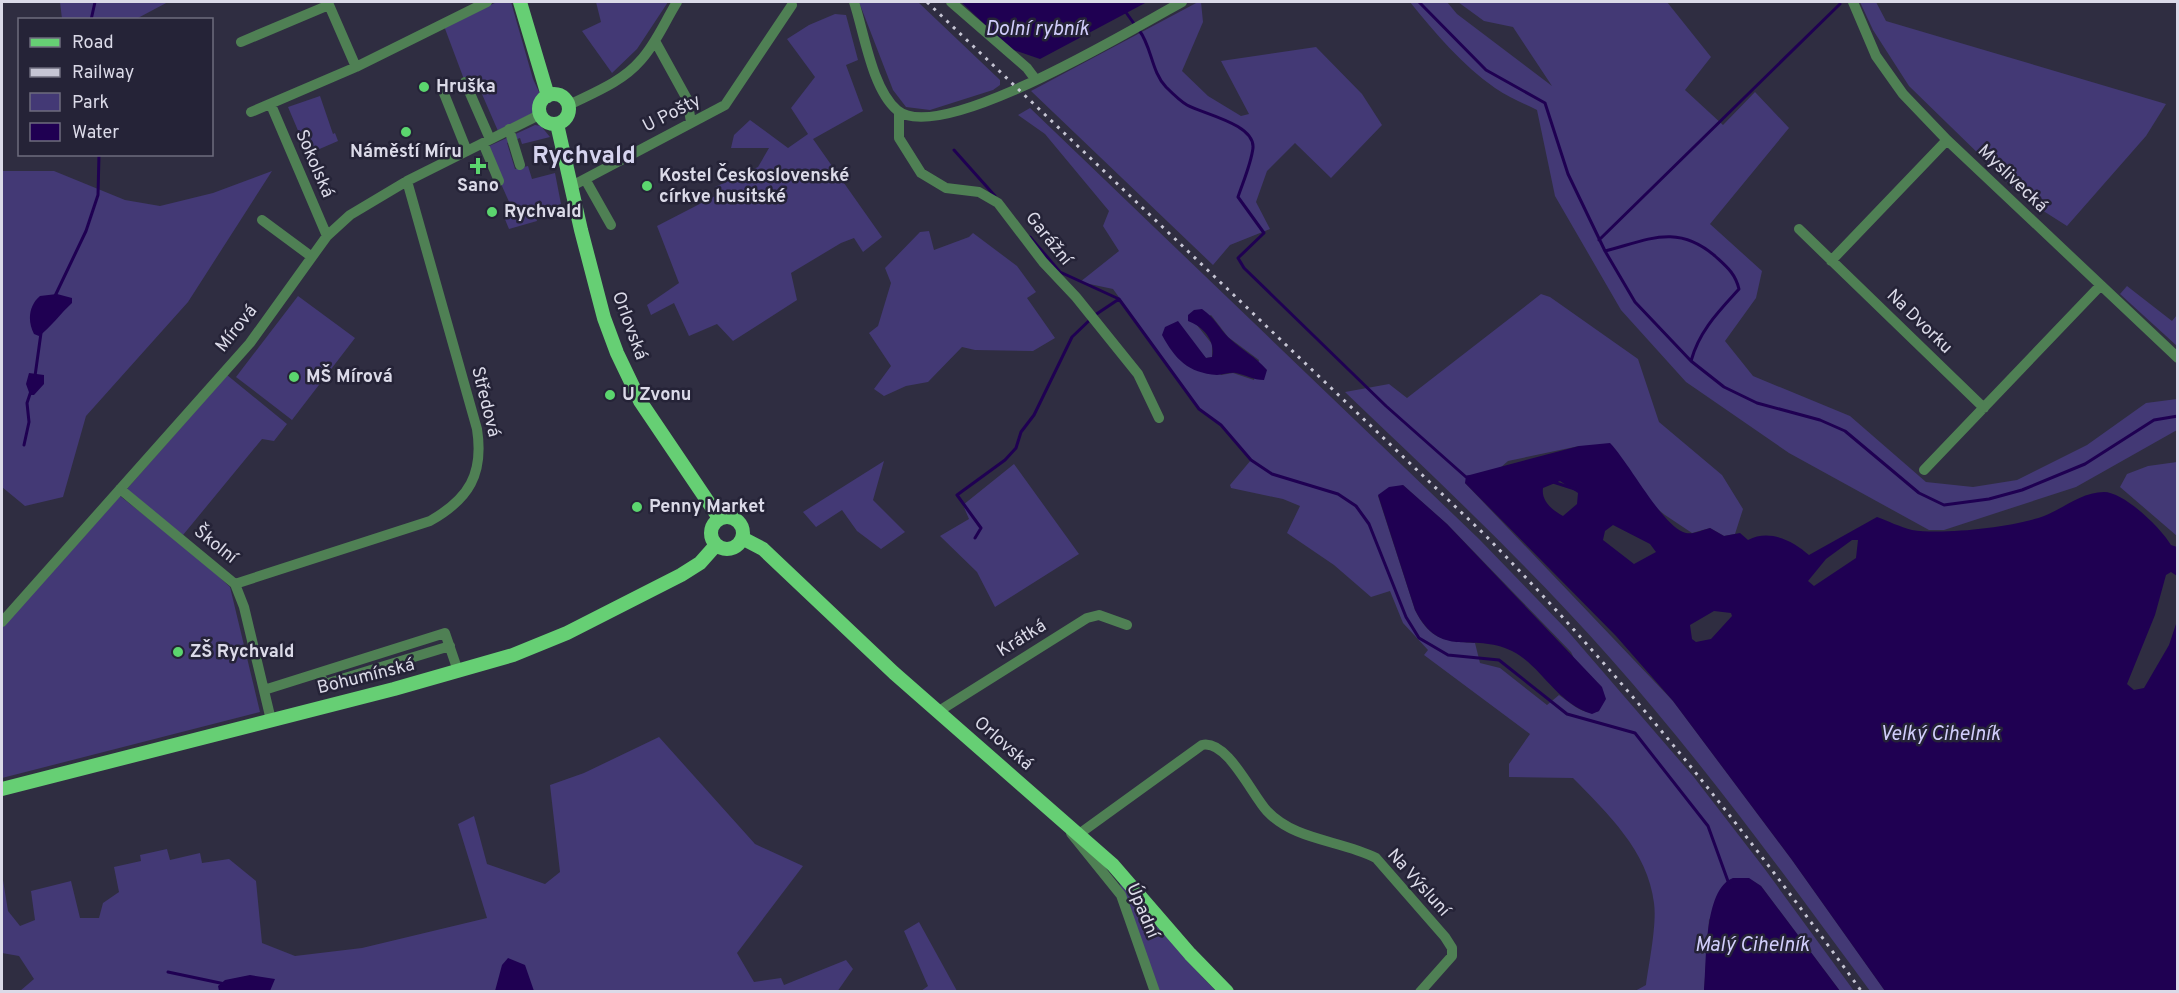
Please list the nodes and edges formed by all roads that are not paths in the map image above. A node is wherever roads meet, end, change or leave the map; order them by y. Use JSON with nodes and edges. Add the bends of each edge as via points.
{"nodes":[{"id":1,"x":488,"y":2,"type":"edge"},
{"id":2,"x":520,"y":2,"type":"edge"},
{"id":3,"x":677,"y":2,"type":"edge"},
{"id":4,"x":854,"y":2,"type":"edge"},
{"id":5,"x":951,"y":2,"type":"edge"},
{"id":6,"x":1182,"y":2,"type":"edge"},
{"id":7,"x":1853,"y":2,"type":"edge"},
{"id":8,"x":328,"y":3,"type":"edge"},
{"id":9,"x":792,"y":5,"type":"dead end"},
{"id":10,"x":655,"y":41,"type":"junction"},
{"id":11,"x":241,"y":42,"type":"dead end"},
{"id":12,"x":356,"y":67,"type":"junction"},
{"id":13,"x":1036,"y":80,"type":"junction"},
{"id":14,"x":465,"y":82,"type":"dead end"},
{"id":15,"x":442,"y":92,"type":"dead end"},
{"id":16,"x":548,"y":96,"type":"junction"},
{"id":17,"x":271,"y":105,"type":"junction"},
{"id":18,"x":569,"y":105,"type":"junction"},
{"id":19,"x":251,"y":112,"type":"dead end"},
{"id":20,"x":899,"y":113,"type":"junction"},
{"id":21,"x":541,"y":114,"type":"junction"},
{"id":22,"x":691,"y":122,"type":"junction"},
{"id":23,"x":557,"y":124,"type":"junction"},
{"id":24,"x":509,"y":129,"type":"junction"},
{"id":25,"x":1947,"y":140,"type":"junction"},
{"id":26,"x":487,"y":141,"type":"junction"},
{"id":27,"x":467,"y":151,"type":"junction"},
{"id":28,"x":520,"y":165,"type":"dead end"},
{"id":29,"x":585,"y":179,"type":"junction"},
{"id":30,"x":407,"y":181,"type":"junction"},
{"id":31,"x":499,"y":182,"type":"dead end"},
{"id":32,"x":570,"y":187,"type":"junction"},
{"id":33,"x":262,"y":220,"type":"dead end"},
{"id":34,"x":610,"y":225,"type":"dead end"},
{"id":35,"x":1799,"y":230,"type":"dead end"},
{"id":36,"x":327,"y":236,"type":"junction"},
{"id":37,"x":312,"y":257,"type":"junction"},
{"id":38,"x":1831,"y":261,"type":"junction"},
{"id":39,"x":2100,"y":286,"type":"junction"},
{"id":40,"x":2178,"y":358,"type":"edge"},
{"id":41,"x":1984,"y":408,"type":"junction"},
{"id":42,"x":1159,"y":418,"type":"dead end"},
{"id":43,"x":1924,"y":470,"type":"dead end"},
{"id":44,"x":120,"y":489,"type":"junction"},
{"id":45,"x":719,"y":518,"type":"junction"},
{"id":46,"x":742,"y":538,"type":"junction"},
{"id":47,"x":716,"y":545,"type":"junction"},
{"id":48,"x":235,"y":584,"type":"junction"},
{"id":49,"x":2,"y":622,"type":"edge"},
{"id":50,"x":1127,"y":625,"type":"dead end"},
{"id":51,"x":458,"y":671,"type":"junction"},
{"id":52,"x":264,"y":690,"type":"junction"},
{"id":53,"x":939,"y":711,"type":"junction"},
{"id":54,"x":271,"y":720,"type":"junction"},
{"id":55,"x":2,"y":789,"type":"edge"},
{"id":56,"x":1065,"y":822,"type":"junction"},
{"id":57,"x":1080,"y":834,"type":"junction"},
{"id":58,"x":1155,"y":992,"type":"edge"},
{"id":59,"x":1227,"y":992,"type":"edge"},
{"id":60,"x":1419,"y":992,"type":"edge"}],
"edges":[{"from":1,"to":12,"type":"street"},
{"from":2,"to":16,"type":"main road"},
{"from":3,"to":10,"type":"street"},
{"from":4,"to":20,"type":"street","via":[[879,82]]},
{"from":5,"to":13,"type":"street"},
{"from":6,"to":13,"type":"street"},
{"from":7,"to":25,"type":"street","name":"Myslivecká","via":[[1876,56],[1903,94]]},
{"from":8,"to":11,"type":"street"},
{"from":8,"to":12,"type":"street"},
{"from":9,"to":22,"type":"street","name":"U Pošty","via":[[725,105]]},
{"from":10,"to":18,"type":"street","via":[[641,61],[622,76]]},
{"from":10,"to":22,"type":"street","via":[[687,99]]},
{"from":12,"to":17,"type":"street"},
{"from":13,"to":20,"type":"street","via":[[943,116],[920,119]]},
{"from":14,"to":26,"type":"street"},
{"from":15,"to":27,"type":"street"},
{"from":16,"to":18,"type":"main road","via":[[561,95]]},
{"from":16,"to":21,"type":"main road","via":[[540,105]]},
{"from":17,"to":19,"type":"street"},
{"from":17,"to":36,"type":"street","name":"Sokolská"},
{"from":18,"to":23,"type":"main road","via":[[568,115]]},
{"from":20,"to":42,"type":"street","name":"Garážní","via":[[898,138],[921,173],[946,188],[979,192],[998,203],[1138,374]]},
{"from":21,"to":23,"type":"main road","via":[[547,122]]},
{"from":21,"to":24,"type":"street","name":"Mírová"},
{"from":22,"to":29,"type":"street","name":"U Pošty"},
{"from":23,"to":32,"type":"main road","name":"Orlovská"},
{"from":24,"to":26,"type":"street","name":"Mírová"},
{"from":24,"to":28,"type":"street"},
{"from":25,"to":38,"type":"street"},
{"from":25,"to":39,"type":"street","name":"Myslivecká"},
{"from":26,"to":27,"type":"street","name":"Mírová"},
{"from":26,"to":31,"type":"street"},
{"from":27,"to":30,"type":"street","name":"Mírová"},
{"from":29,"to":32,"type":"street","name":"U Pošty"},
{"from":29,"to":34,"type":"street"},
{"from":30,"to":36,"type":"street","name":"Mírová","via":[[350,215]]},
{"from":30,"to":48,"type":"street","name":"Středová","via":[[477,429],[480,448],[474,478],[451,509],[430,521]]},
{"from":32,"to":45,"type":"main road","name":"Orlovská","via":[[617,353],[640,401]]},
{"from":33,"to":37,"type":"street"},
{"from":35,"to":38,"type":"street","name":"Na Dvorku"},
{"from":36,"to":37,"type":"street","name":"Mírová"},
{"from":37,"to":44,"type":"street","name":"Mírová","via":[[249,343]]},
{"from":38,"to":41,"type":"street","name":"Na Dvorku"},
{"from":39,"to":40,"type":"street","name":"Myslivecká"},
{"from":39,"to":41,"type":"street"},
{"from":41,"to":43,"type":"street"},
{"from":44,"to":48,"type":"street","name":"Školní"},
{"from":44,"to":49,"type":"street","name":"Mírová"},
{"from":45,"to":46,"type":"main road","via":[[735,519],[742,527]]},
{"from":45,"to":47,"type":"main road","via":[[711,531]]},
{"from":46,"to":47,"type":"main road","via":[[731,549]]},
{"from":46,"to":53,"type":"main road","name":"Orlovská","via":[[763,549]]},
{"from":47,"to":51,"type":"main road","name":"Bohumínská","via":[[700,563],[681,575],[609,612],[513,655]]},
{"from":48,"to":52,"type":"street","name":"Školní"},
{"from":50,"to":53,"type":"street","name":"Krátká","via":[[1099,615],[1087,618]]},
{"from":51,"to":52,"type":"street","via":[[445,633]]},
{"from":51,"to":54,"type":"main road","name":"Bohumínská"},
{"from":52,"to":54,"type":"street","name":"Školní"},
{"from":53,"to":56,"type":"main road","name":"Orlovská"},
{"from":54,"to":55,"type":"main road","name":"Bohumínská"},
{"from":56,"to":57,"type":"main road","name":"Orlovská"},
{"from":56,"to":58,"type":"street","name":"Úpadní","via":[[1121,895]]},
{"from":57,"to":59,"type":"main road","name":"Orlovská"},
{"from":57,"to":60,"type":"street","name":"Na Výsluní","via":[[1202,745],[1214,746],[1227,756],[1268,812],[1313,838],[1361,850],[1376,858],[1444,937],[1452,948],[1452,956]]}]}
